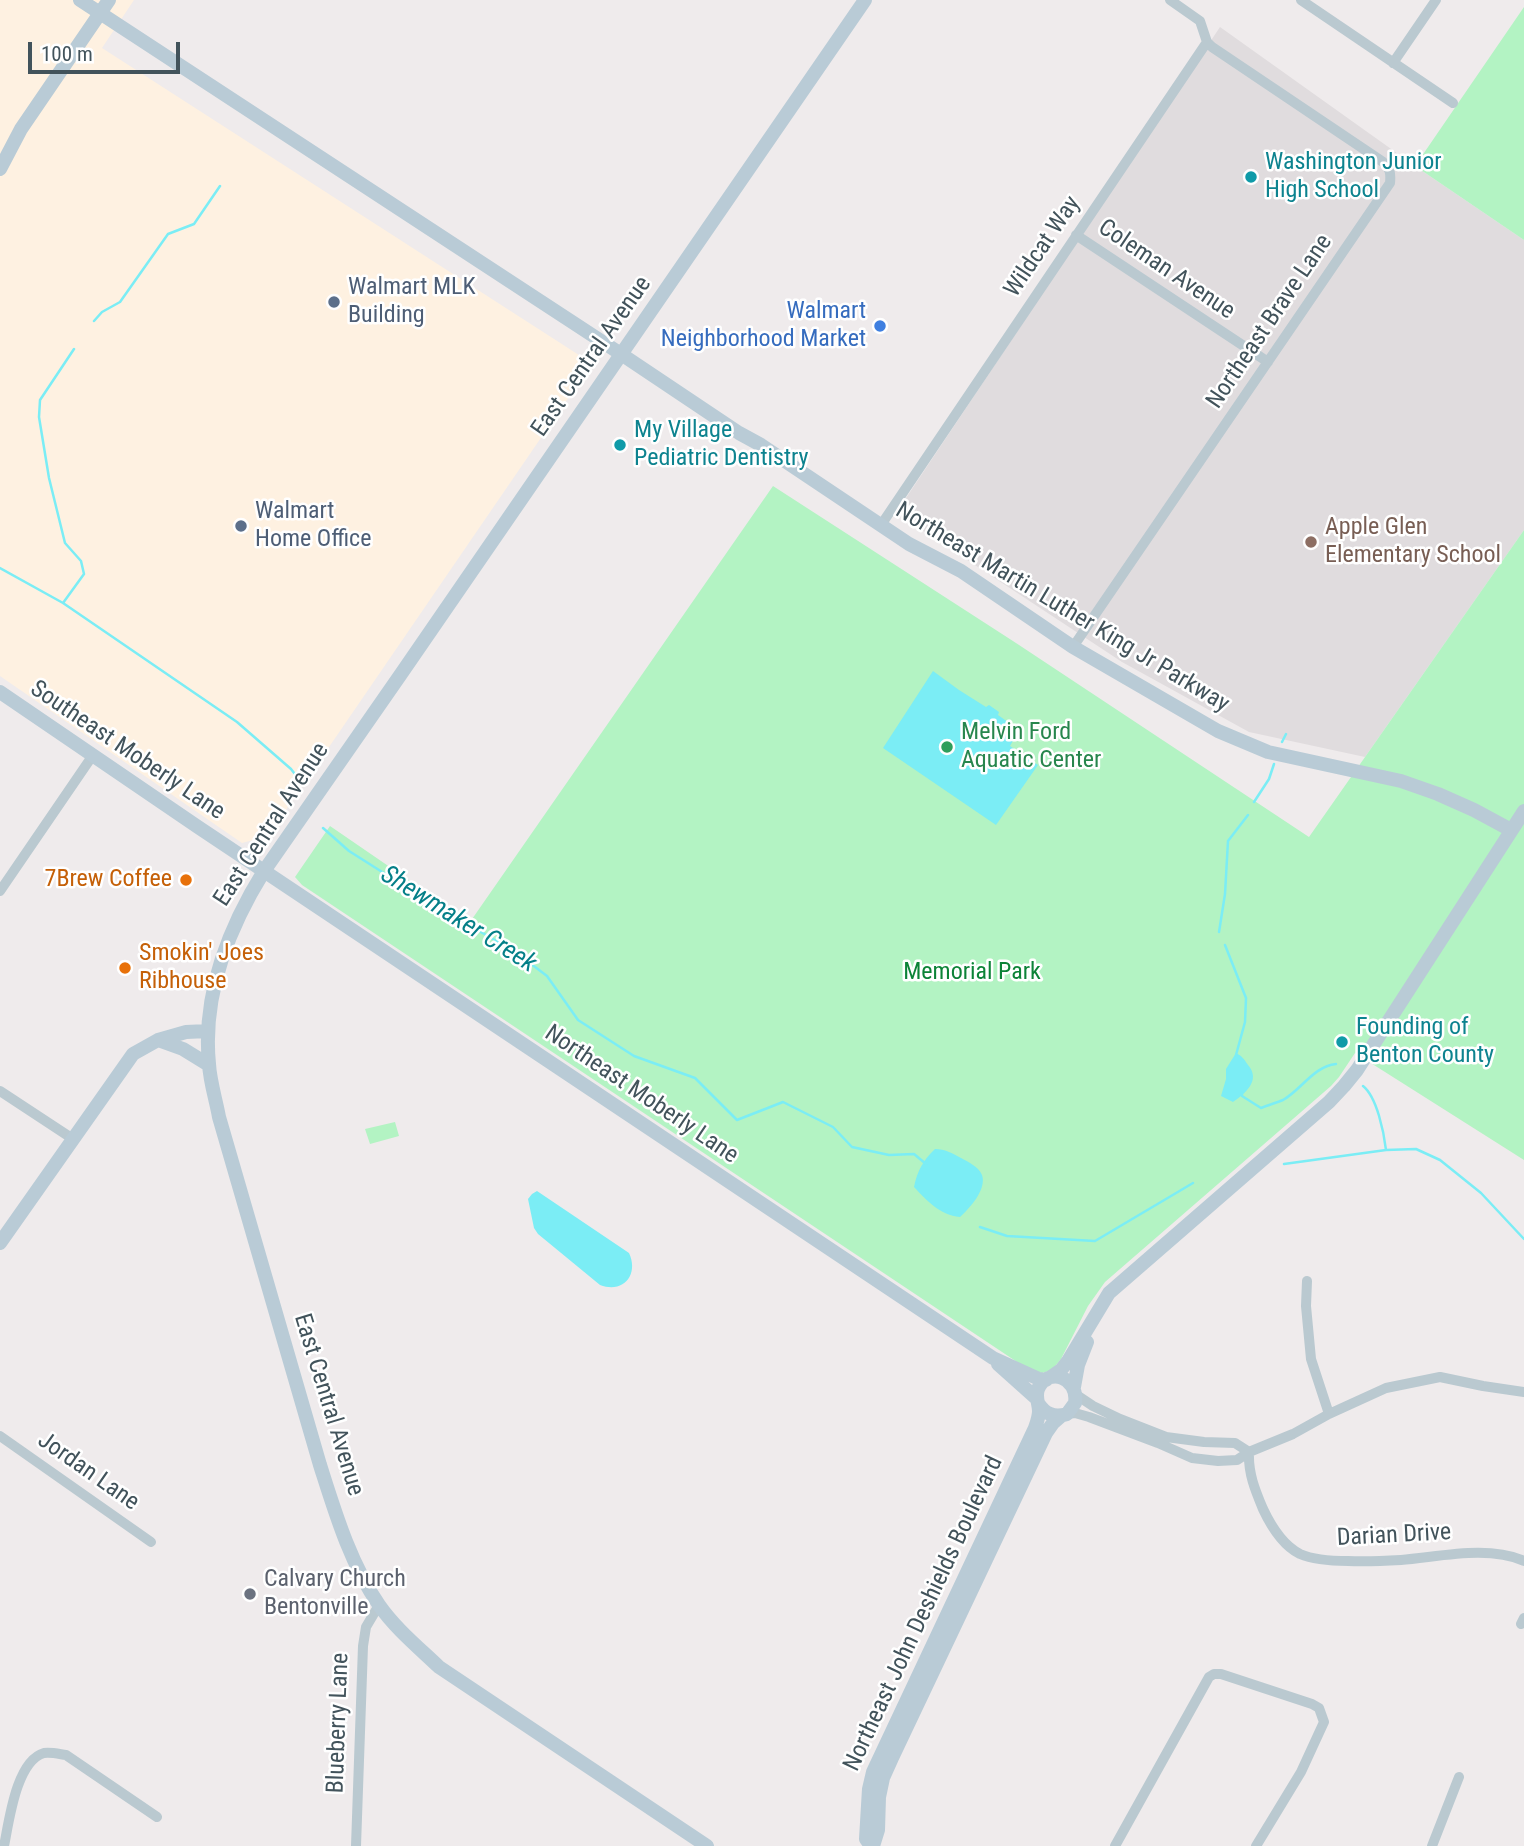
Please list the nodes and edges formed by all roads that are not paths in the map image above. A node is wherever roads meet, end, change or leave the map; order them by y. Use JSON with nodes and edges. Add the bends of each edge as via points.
{"nodes":[{"id":1,"x":80,"y":0,"type":"edge"},
{"id":2,"x":109,"y":0,"type":"edge"},
{"id":3,"x":865,"y":0,"type":"edge"},
{"id":4,"x":1170,"y":0,"type":"edge"},
{"id":5,"x":1301,"y":0,"type":"edge"},
{"id":6,"x":1436,"y":0,"type":"edge"},
{"id":7,"x":100,"y":14,"type":"junction"},
{"id":8,"x":1206,"y":42,"type":"junction"},
{"id":9,"x":1393,"y":63,"type":"junction"},
{"id":10,"x":1453,"y":103,"type":"dead end"},
{"id":11,"x":0,"y":169,"type":"edge"},
{"id":12,"x":1076,"y":235,"type":"junction"},
{"id":13,"x":621,"y":354,"type":"junction"},
{"id":14,"x":1268,"y":362,"type":"junction"},
{"id":15,"x":881,"y":525,"type":"junction"},
{"id":16,"x":1073,"y":647,"type":"junction"},
{"id":17,"x":0,"y":692,"type":"edge"},
{"id":18,"x":93,"y":755,"type":"junction"},
{"id":19,"x":1524,"y":811,"type":"edge"},
{"id":20,"x":1511,"y":830,"type":"junction"},
{"id":21,"x":264,"y":871,"type":"junction"},
{"id":22,"x":0,"y":891,"type":"edge"},
{"id":23,"x":208,"y":1031,"type":"junction"},
{"id":24,"x":158,"y":1040,"type":"junction"},
{"id":25,"x":209,"y":1065,"type":"junction"},
{"id":26,"x":0,"y":1091,"type":"edge"},
{"id":27,"x":72,"y":1139,"type":"junction"},
{"id":28,"x":0,"y":1243,"type":"edge"},
{"id":29,"x":1307,"y":1281,"type":"dead end"},
{"id":30,"x":1093,"y":1320,"type":"junction"},
{"id":31,"x":993,"y":1358,"type":"junction"},
{"id":32,"x":1049,"y":1379,"type":"junction"},
{"id":33,"x":1075,"y":1391,"type":"junction"},
{"id":34,"x":1524,"y":1392,"type":"edge"},
{"id":35,"x":1037,"y":1400,"type":"junction"},
{"id":36,"x":1329,"y":1414,"type":"junction"},
{"id":37,"x":1064,"y":1415,"type":"junction"},
{"id":38,"x":0,"y":1436,"type":"edge"},
{"id":39,"x":1248,"y":1452,"type":"junction"},
{"id":40,"x":151,"y":1542,"type":"dead end"},
{"id":41,"x":1524,"y":1561,"type":"edge"},
{"id":42,"x":379,"y":1605,"type":"junction"},
{"id":43,"x":1459,"y":1777,"type":"dead end"},
{"id":44,"x":157,"y":1817,"type":"dead end"},
{"id":45,"x":4,"y":1846,"type":"edge"},
{"id":46,"x":356,"y":1846,"type":"edge"},
{"id":47,"x":707,"y":1846,"type":"edge"},
{"id":48,"x":872,"y":1846,"type":"edge"},
{"id":49,"x":1115,"y":1846,"type":"edge"},
{"id":50,"x":1256,"y":1846,"type":"edge"},
{"id":51,"x":1432,"y":1846,"type":"edge"}],
"edges":[{"from":1,"to":7,"type":"street","name":"Northeast Martin Luther King Jr Parkway"},
{"from":2,"to":7,"type":"street"},
{"from":3,"to":13,"type":"street","name":"East Central Avenue"},
{"from":4,"to":8,"type":"street","via":[[1200,21]]},
{"from":5,"to":9,"type":"street"},
{"from":6,"to":9,"type":"street"},
{"from":7,"to":11,"type":"street","via":[[21,129]]},
{"from":7,"to":13,"type":"street","name":"Northeast Martin Luther King Jr Parkway"},
{"from":8,"to":12,"type":"street","name":"Wildcat Way"},
{"from":8,"to":14,"type":"street","name":"Northeast Brave Lane","via":[[1383,162],[1391,175],[1387,190]]},
{"from":9,"to":10,"type":"street"},
{"from":12,"to":14,"type":"street","name":"Coleman Avenue"},
{"from":12,"to":15,"type":"street","name":"Wildcat Way"},
{"from":13,"to":15,"type":"street","name":"Northeast Martin Luther King Jr Parkway"},
{"from":13,"to":21,"type":"street","name":"East Central Avenue"},
{"from":14,"to":16,"type":"street","name":"Northeast Brave Lane"},
{"from":15,"to":16,"type":"street","name":"Northeast Martin Luther King Jr Parkway","via":[[961,571]]},
{"from":16,"to":20,"type":"street","name":"Northeast Martin Luther King Jr Parkway","via":[[1218,731],[1268,752],[1401,781]]},
{"from":17,"to":18,"type":"street","name":"Southeast Moberly Lane"},
{"from":18,"to":21,"type":"street","name":"Southeast Moberly Lane"},
{"from":18,"to":22,"type":"street"},
{"from":19,"to":20,"type":"street"},
{"from":20,"to":30,"type":"street","via":[[1344,1086],[1124,1279],[1109,1293]]},
{"from":21,"to":23,"type":"street","name":"East Central Avenue","via":[[226,943]]},
{"from":21,"to":31,"type":"street","name":"Northeast Moberly Lane"},
{"from":23,"to":24,"type":"street"},
{"from":23,"to":25,"type":"street","name":"East Central Avenue"},
{"from":24,"to":25,"type":"street"},
{"from":24,"to":27,"type":"street","via":[[133,1054]]},
{"from":25,"to":42,"type":"street","name":"East Central Avenue","via":[[219,1117],[335,1510],[362,1578]]},
{"from":26,"to":27,"type":"street"},
{"from":27,"to":28,"type":"street"},
{"from":29,"to":36,"type":"street","via":[[1311,1359]]},
{"from":30,"to":32,"type":"street","via":[[1068,1361]]},
{"from":30,"to":33,"type":"street"},
{"from":31,"to":32,"type":"street","name":"Northeast Moberly Lane"},
{"from":31,"to":35,"type":"street","name":"Northeast Moberly Lane"},
{"from":32,"to":33,"type":"street","via":[[1063,1378]]},
{"from":32,"to":35,"type":"street","via":[[1039,1387]]},
{"from":33,"to":37,"type":"street","via":[[1075,1403]]},
{"from":33,"to":39,"type":"street","via":[[1093,1406],[1166,1437],[1235,1443]]},
{"from":34,"to":36,"type":"street","via":[[1440,1377],[1385,1388]]},
{"from":35,"to":37,"type":"street","via":[[1049,1415]]},
{"from":35,"to":48,"type":"street","name":"Northeast John Deshields Boulevard","via":[[1035,1428],[873,1772],[866,1839]]},
{"from":36,"to":39,"type":"street"},
{"from":37,"to":39,"type":"street","via":[[1089,1417],[1192,1458],[1237,1460]]},
{"from":37,"to":48,"type":"street","name":"Northeast John Deshields Boulevard","via":[[1046,1433],[883,1778]]},
{"from":38,"to":40,"type":"street","name":"Jordan Lane"},
{"from":39,"to":41,"type":"street","name":"Darian Drive","via":[[1252,1484],[1270,1523],[1286,1544],[1301,1554],[1365,1562],[1475,1553]]},
{"from":42,"to":46,"type":"street","name":"Blueberry Lane","via":[[366,1627],[363,1646]]},
{"from":42,"to":47,"type":"street","name":"East Central Avenue","via":[[439,1667]]},
{"from":43,"to":51,"type":"street"},
{"from":44,"to":45,"type":"street","via":[[66,1755],[43,1754],[17,1785]]},
{"from":49,"to":50,"type":"street","via":[[1214,1674],[1312,1704],[1319,1708],[1324,1722],[1301,1772]]}]}
